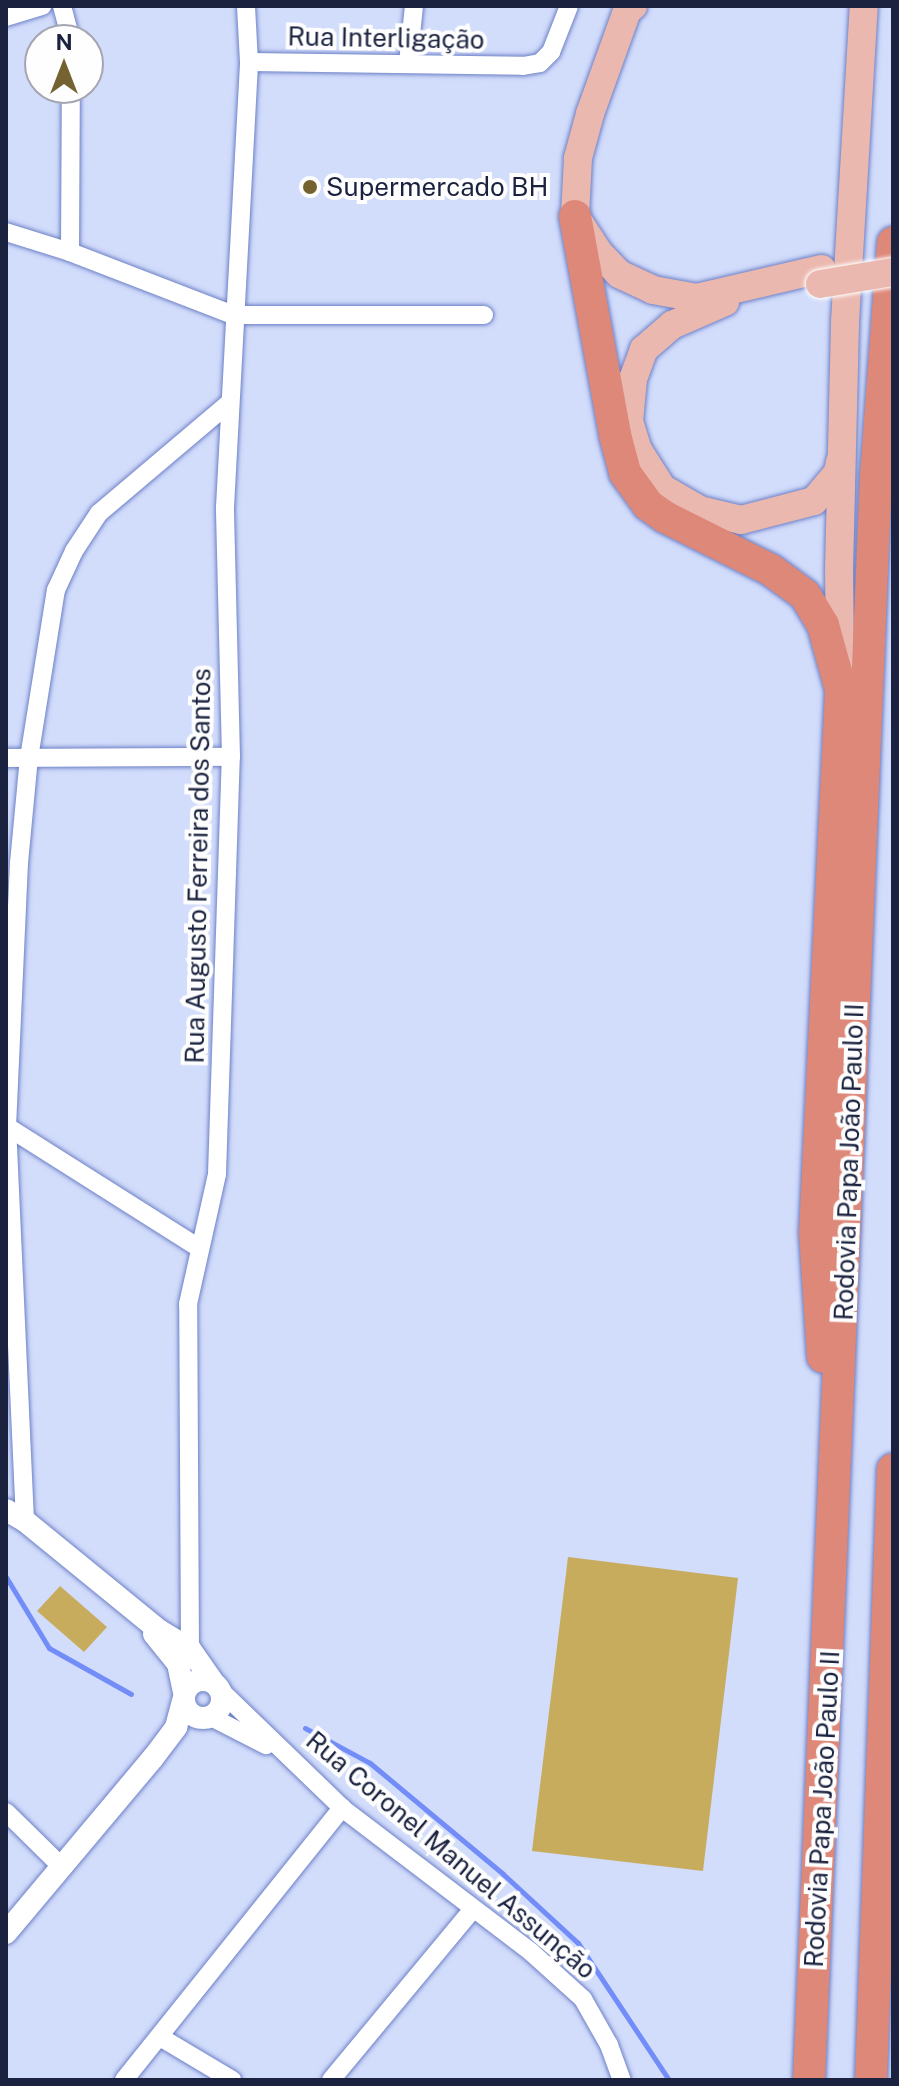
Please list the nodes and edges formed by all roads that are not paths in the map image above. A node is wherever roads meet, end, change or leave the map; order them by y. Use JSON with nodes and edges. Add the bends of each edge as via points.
{"nodes":[{"id":1,"x":42,"y":6,"type":"edge"},
{"id":2,"x":246,"y":6,"type":"edge"},
{"id":3,"x":414,"y":6,"type":"edge"},
{"id":4,"x":569,"y":6,"type":"edge"},
{"id":5,"x":629,"y":7,"type":"edge"},
{"id":6,"x":862,"y":12,"type":"edge"},
{"id":7,"x":6,"y":17,"type":"edge"},
{"id":8,"x":249,"y":62,"type":"junction"},
{"id":9,"x":408,"y":63,"type":"junction"},
{"id":10,"x":71,"y":104,"type":"edge"},
{"id":11,"x":575,"y":216,"type":"junction"},
{"id":12,"x":6,"y":232,"type":"edge"},
{"id":13,"x":893,"y":243,"type":"edge"},
{"id":14,"x":70,"y":252,"type":"junction"},
{"id":15,"x":893,"y":257,"type":"edge"},
{"id":16,"x":893,"y":272,"type":"edge"},
{"id":17,"x":821,"y":277,"type":"junction"},
{"id":18,"x":749,"y":292,"type":"junction"},
{"id":19,"x":698,"y":298,"type":"junction"},
{"id":20,"x":233,"y":315,"type":"junction"},
{"id":21,"x":484,"y":315,"type":"dead end"},
{"id":22,"x":229,"y":403,"type":"junction"},
{"id":23,"x":843,"y":441,"type":"junction"},
{"id":24,"x":841,"y":690,"type":"junction"},
{"id":25,"x":231,"y":757,"type":"junction"},
{"id":26,"x":6,"y":758,"type":"edge"},
{"id":27,"x":29,"y":758,"type":"junction"},
{"id":28,"x":6,"y":1126,"type":"edge"},
{"id":29,"x":199,"y":1248,"type":"junction"},
{"id":30,"x":12,"y":1321,"type":"edge"},
{"id":31,"x":893,"y":1469,"type":"edge"},
{"id":32,"x":16,"y":1515,"type":"edge"},
{"id":33,"x":834,"y":1536,"type":"junction"},
{"id":34,"x":184,"y":1657,"type":"junction"},
{"id":35,"x":216,"y":1686,"type":"junction"},
{"id":36,"x":184,"y":1697,"type":"junction"},
{"id":37,"x":209,"y":1717,"type":"junction"},
{"id":38,"x":286,"y":1756,"type":"junction"},
{"id":39,"x":153,"y":1758,"type":"junction"},
{"id":40,"x":886,"y":1791,"type":"edge"},
{"id":41,"x":342,"y":1808,"type":"junction"},
{"id":42,"x":9,"y":1818,"type":"edge"},
{"id":43,"x":62,"y":1867,"type":"junction"},
{"id":44,"x":472,"y":1910,"type":"junction"},
{"id":45,"x":6,"y":1933,"type":"edge"},
{"id":46,"x":160,"y":2037,"type":"junction"},
{"id":47,"x":124,"y":2080,"type":"edge"},
{"id":48,"x":232,"y":2080,"type":"edge"},
{"id":49,"x":331,"y":2080,"type":"edge"},
{"id":50,"x":622,"y":2080,"type":"edge"},
{"id":51,"x":809,"y":2080,"type":"edge"},
{"id":52,"x":871,"y":2080,"type":"edge"}],
"edges":[{"from":1,"to":7,"type":"street"},
{"from":2,"to":8,"type":"street","name":"Rua Augusto Ferreira dos Santos"},
{"from":3,"to":9,"type":"street"},
{"from":4,"to":9,"type":"street","name":"Rua Interligação","via":[[551,52],[540,63]]},
{"from":5,"to":11,"type":"main road","via":[[578,158]]},
{"from":6,"to":23,"type":"main road"},
{"from":8,"to":9,"type":"street","name":"Rua Interligação"},
{"from":8,"to":20,"type":"street","name":"Rua Augusto Ferreira dos Santos"},
{"from":10,"to":14,"type":"street"},
{"from":11,"to":19,"type":"main road","via":[[619,274],[662,293]]},
{"from":11,"to":24,"type":"highway","via":[[625,473],[648,505],[665,517],[771,570],[805,595],[823,625]]},
{"from":12,"to":14,"type":"street"},
{"from":13,"to":33,"type":"highway","name":"Rodovia Papa João Paulo II","via":[[876,476]]},
{"from":14,"to":20,"type":"street"},
{"from":15,"to":17,"type":"main road"},
{"from":16,"to":17,"type":"main road","bridge":true},
{"from":17,"to":18,"type":"main road"},
{"from":17,"to":19,"type":"main road"},
{"from":18,"to":19,"type":"main road"},
{"from":18,"to":23,"type":"main road","via":[[672,325],[644,349],[633,379],[629,421],[638,450],[662,488],[700,510],[741,520],[814,501],[838,472]]},
{"from":20,"to":21,"type":"street"},
{"from":20,"to":22,"type":"street","name":"Rua Augusto Ferreira dos Santos"},
{"from":22,"to":25,"type":"street","name":"Rua Augusto Ferreira dos Santos","via":[[225,507]]},
{"from":22,"to":27,"type":"street","via":[[99,513],[74,551],[56,590]]},
{"from":23,"to":24,"type":"main road"},
{"from":24,"to":33,"type":"highway","via":[[815,1233]]},
{"from":25,"to":27,"type":"street"},
{"from":25,"to":29,"type":"street","name":"Rua Augusto Ferreira dos Santos","via":[[217,1174]]},
{"from":26,"to":27,"type":"street"},
{"from":27,"to":28,"type":"street"},
{"from":28,"to":29,"type":"street"},
{"from":28,"to":30,"type":"street"},
{"from":29,"to":34,"type":"street","name":"Rua Augusto Ferreira dos Santos","via":[[188,1304]]},
{"from":30,"to":32,"type":"street"},
{"from":31,"to":40,"type":"highway"},
{"from":32,"to":34,"type":"street","name":"Rua Coronel Manuel Assunção"},
{"from":33,"to":51,"type":"highway","name":"Rodovia Papa João Paulo II"},
{"from":34,"to":35,"type":"street","name":"Rua Coronel Manuel Assunção"},
{"from":34,"to":36,"type":"street"},
{"from":35,"to":36,"type":"street","via":[[196,1681]]},
{"from":35,"to":37,"type":"street","via":[[221,1706]]},
{"from":35,"to":38,"type":"street","name":"Rua Coronel Manuel Assunção"},
{"from":36,"to":37,"type":"street","via":[[194,1717]]},
{"from":36,"to":39,"type":"street","via":[[176,1727]]},
{"from":37,"to":38,"type":"street"},
{"from":37,"to":39,"type":"street"},
{"from":38,"to":41,"type":"street","name":"Rua Coronel Manuel Assunção"},
{"from":39,"to":43,"type":"street"},
{"from":40,"to":52,"type":"highway"},
{"from":41,"to":44,"type":"street","name":"Rua Coronel Manuel Assunção"},
{"from":41,"to":46,"type":"street"},
{"from":42,"to":43,"type":"street"},
{"from":43,"to":45,"type":"street"},
{"from":44,"to":49,"type":"street"},
{"from":44,"to":50,"type":"street","name":"Rua Coronel Manuel Assunção","via":[[531,1952],[583,1999]]},
{"from":46,"to":47,"type":"street"},
{"from":46,"to":48,"type":"street"}]}
